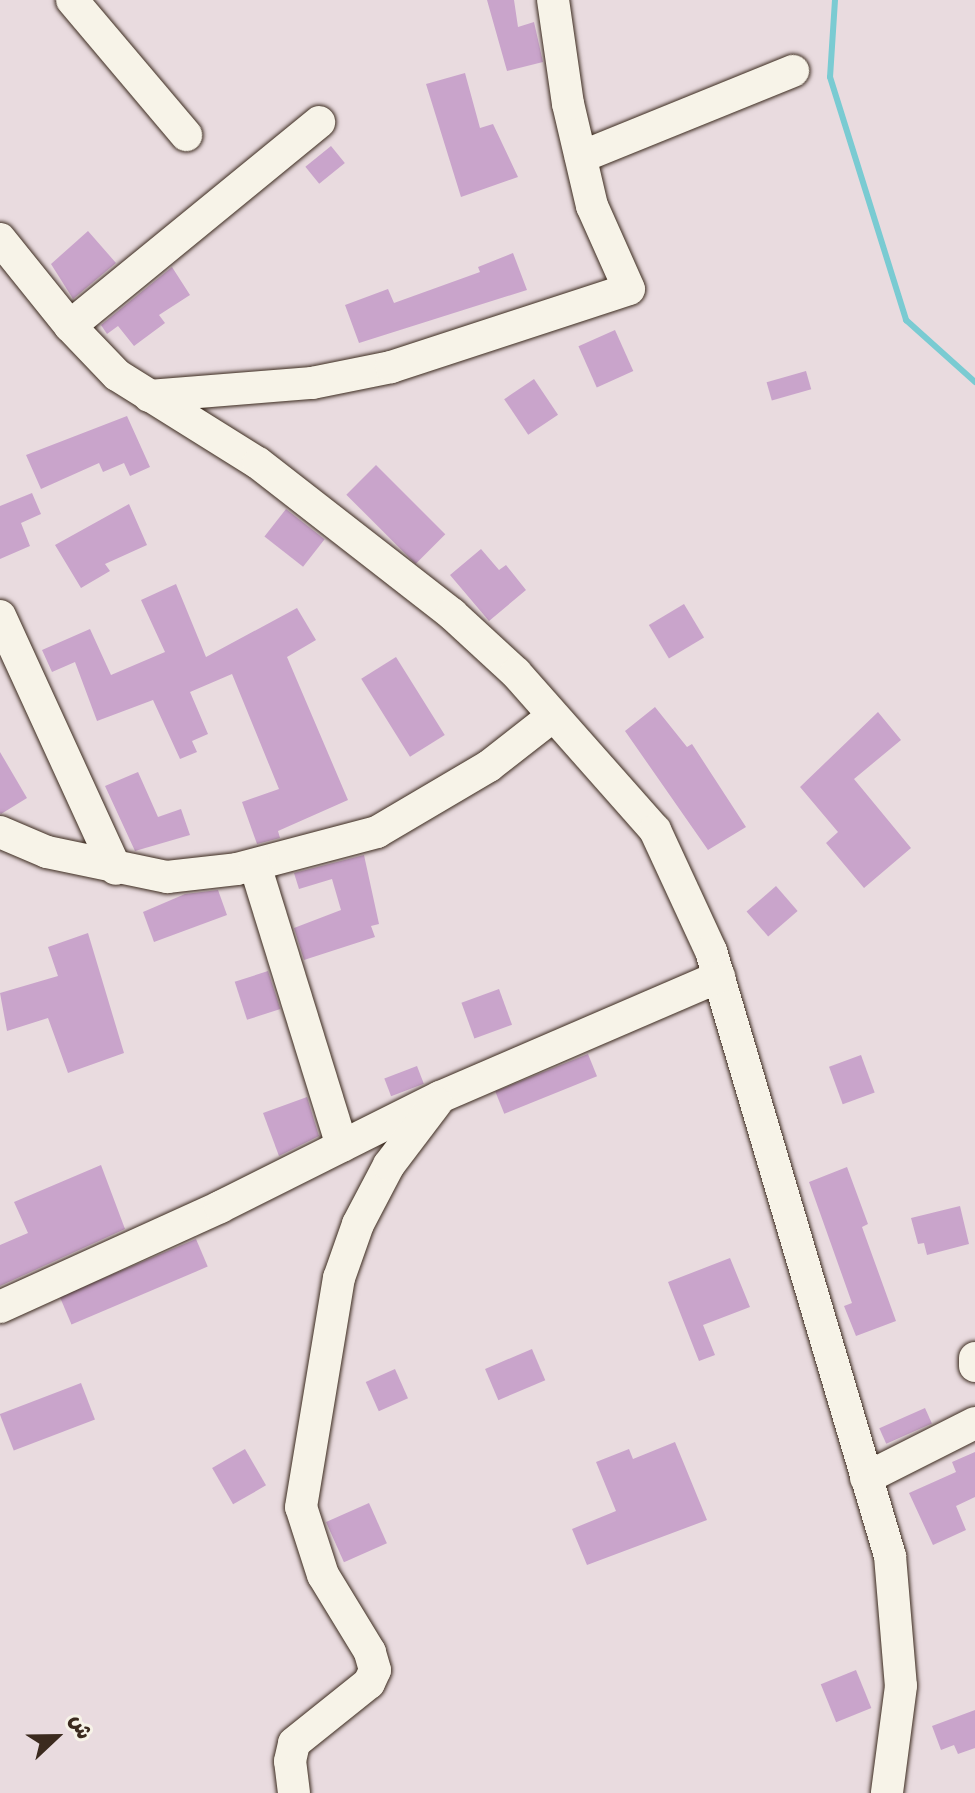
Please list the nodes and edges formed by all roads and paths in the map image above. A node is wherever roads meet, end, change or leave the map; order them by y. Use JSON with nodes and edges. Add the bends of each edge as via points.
{"nodes":[{"id":1,"x":72,"y":0,"type":"edge"},
{"id":2,"x":553,"y":0,"type":"edge"},
{"id":3,"x":793,"y":71,"type":"dead end"},
{"id":4,"x":319,"y":122,"type":"dead end"},
{"id":5,"x":186,"y":135,"type":"dead end"},
{"id":6,"x":581,"y":157,"type":"junction"},
{"id":7,"x":0,"y":239,"type":"edge"},
{"id":8,"x":70,"y":326,"type":"junction"},
{"id":9,"x":149,"y":396,"type":"junction"},
{"id":10,"x":0,"y":616,"type":"edge"},
{"id":11,"x":553,"y":716,"type":"junction"},
{"id":12,"x":0,"y":832,"type":"edge"},
{"id":13,"x":255,"y":865,"type":"junction"},
{"id":14,"x":116,"y":869,"type":"junction"},
{"id":15,"x":719,"y":977,"type":"junction"},
{"id":16,"x":440,"y":1097,"type":"junction"},
{"id":17,"x":342,"y":1146,"type":"junction"},
{"id":18,"x":0,"y":1306,"type":"edge"},
{"id":19,"x":975,"y":1358,"type":"edge"},
{"id":20,"x":975,"y":1366,"type":"edge"},
{"id":21,"x":975,"y":1423,"type":"edge"},
{"id":22,"x":866,"y":1478,"type":"junction"},
{"id":23,"x":294,"y":1793,"type":"edge"},
{"id":24,"x":887,"y":1793,"type":"edge"}],
"edges":[{"from":1,"to":5,"type":"street"},
{"from":2,"to":6,"type":"street"},
{"from":3,"to":6,"type":"street"},
{"from":4,"to":8,"type":"street"},
{"from":6,"to":9,"type":"street","via":[[597,220],[629,289],[391,367],[244,391]]},
{"from":7,"to":8,"type":"street"},
{"from":8,"to":9,"type":"street","via":[[117,375]]},
{"from":9,"to":11,"type":"street","via":[[307,498],[452,614]]},
{"from":10,"to":14,"type":"street"},
{"from":11,"to":13,"type":"street","via":[[489,766],[391,825]]},
{"from":11,"to":15,"type":"street","via":[[655,830],[676,867]]},
{"from":12,"to":14,"type":"street","via":[[30,848]]},
{"from":13,"to":14,"type":"street","via":[[167,877]]},
{"from":13,"to":17,"type":"street"},
{"from":15,"to":16,"type":"street"},
{"from":15,"to":22,"type":"street"},
{"from":16,"to":17,"type":"street"},
{"from":16,"to":23,"type":"street","via":[[389,1165],[358,1224],[339,1278],[301,1507],[323,1575],[370,1652],[375,1670],[369,1683],[294,1743]]},
{"from":17,"to":18,"type":"street"},
{"from":19,"to":20,"type":"street"},
{"from":21,"to":22,"type":"street"},
{"from":22,"to":24,"type":"street","via":[[890,1556],[900,1627],[901,1686]]}]}
